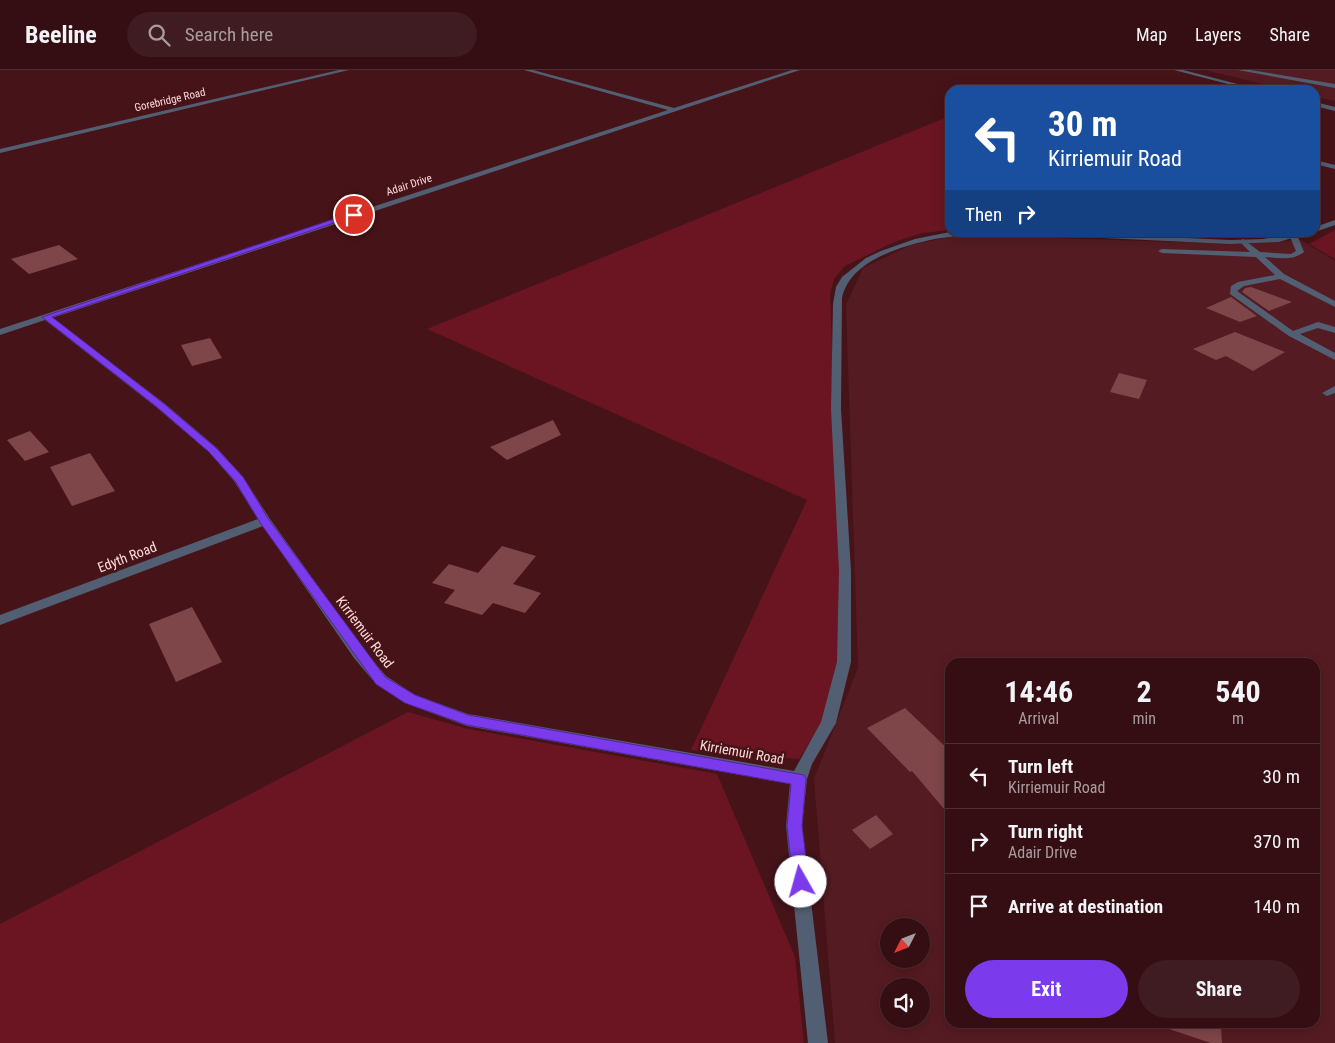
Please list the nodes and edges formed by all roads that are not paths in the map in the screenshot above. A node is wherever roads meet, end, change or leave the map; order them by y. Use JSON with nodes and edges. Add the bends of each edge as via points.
{"nodes":[{"id":1,"x":346,"y":70,"type":"edge"},
{"id":2,"x":527,"y":70,"type":"edge"},
{"id":3,"x":797,"y":70,"type":"edge"},
{"id":4,"x":1177,"y":70,"type":"edge"},
{"id":5,"x":1241,"y":70,"type":"edge"},
{"id":6,"x":1238,"y":85,"type":"edge"},
{"id":7,"x":1335,"y":86,"type":"edge"},
{"id":8,"x":1320,"y":105,"type":"edge"},
{"id":9,"x":1334,"y":108,"type":"edge"},
{"id":10,"x":674,"y":110,"type":"junction"},
{"id":11,"x":0,"y":151,"type":"edge"},
{"id":12,"x":1320,"y":163,"type":"edge"},
{"id":13,"x":1335,"y":167,"type":"edge"},
{"id":14,"x":1335,"y":222,"type":"edge"},
{"id":15,"x":1320,"y":228,"type":"edge"},
{"id":16,"x":945,"y":235,"type":"edge"},
{"id":17,"x":1116,"y":237,"type":"edge"},
{"id":18,"x":1294,"y":237,"type":"joint"},
{"id":19,"x":1243,"y":241,"type":"junction"},
{"id":20,"x":1162,"y":250,"type":"dead end"},
{"id":21,"x":1259,"y":256,"type":"junction"},
{"id":22,"x":1281,"y":276,"type":"junction"},
{"id":23,"x":1335,"y":304,"type":"edge"},
{"id":24,"x":46,"y":317,"type":"junction"},
{"id":25,"x":1335,"y":330,"type":"edge"},
{"id":26,"x":0,"y":332,"type":"edge"},
{"id":27,"x":1292,"y":334,"type":"junction"},
{"id":28,"x":1335,"y":357,"type":"edge"},
{"id":29,"x":265,"y":521,"type":"junction"},
{"id":30,"x":0,"y":620,"type":"edge"},
{"id":31,"x":799,"y":779,"type":"junction"},
{"id":32,"x":818,"y":1043,"type":"edge"}],
"edges":[{"from":1,"to":11,"type":"street","name":"Gorebridge Road"},
{"from":2,"to":10,"type":"street"},
{"from":3,"to":10,"type":"street","name":"Adair Drive"},
{"from":4,"to":6,"type":"street"},
{"from":5,"to":7,"type":"street"},
{"from":8,"to":9,"type":"street"},
{"from":10,"to":24,"type":"street","name":"Adair Drive"},
{"from":12,"to":13,"type":"street"},
{"from":14,"to":15,"type":"street"},
{"from":16,"to":31,"type":"street","via":[[886,252],[856,268],[844,280],[839,292],[836,409],[845,570],[844,662],[828,723]]},
{"from":17,"to":19,"type":"street"},
{"from":18,"to":19,"type":"street"},
{"from":18,"to":21,"type":"street","via":[[1300,252],[1297,254]]},
{"from":19,"to":21,"type":"street"},
{"from":20,"to":21,"type":"street"},
{"from":21,"to":22,"type":"street"},
{"from":22,"to":23,"type":"street"},
{"from":22,"to":27,"type":"street","via":[[1241,284],[1233,292]]},
{"from":24,"to":26,"type":"street","name":"Adair Drive"},
{"from":24,"to":29,"type":"street","name":"Kirriemuir Road","via":[[160,405],[212,450],[239,479]]},
{"from":25,"to":27,"type":"street","via":[[1318,325]]},
{"from":27,"to":28,"type":"street"},
{"from":29,"to":30,"type":"street","name":"Edyth Road"},
{"from":29,"to":31,"type":"street","name":"Kirriemuir Road","via":[[381,680],[410,699],[467,720]]},
{"from":31,"to":32,"type":"street","via":[[794,826]]}]}
